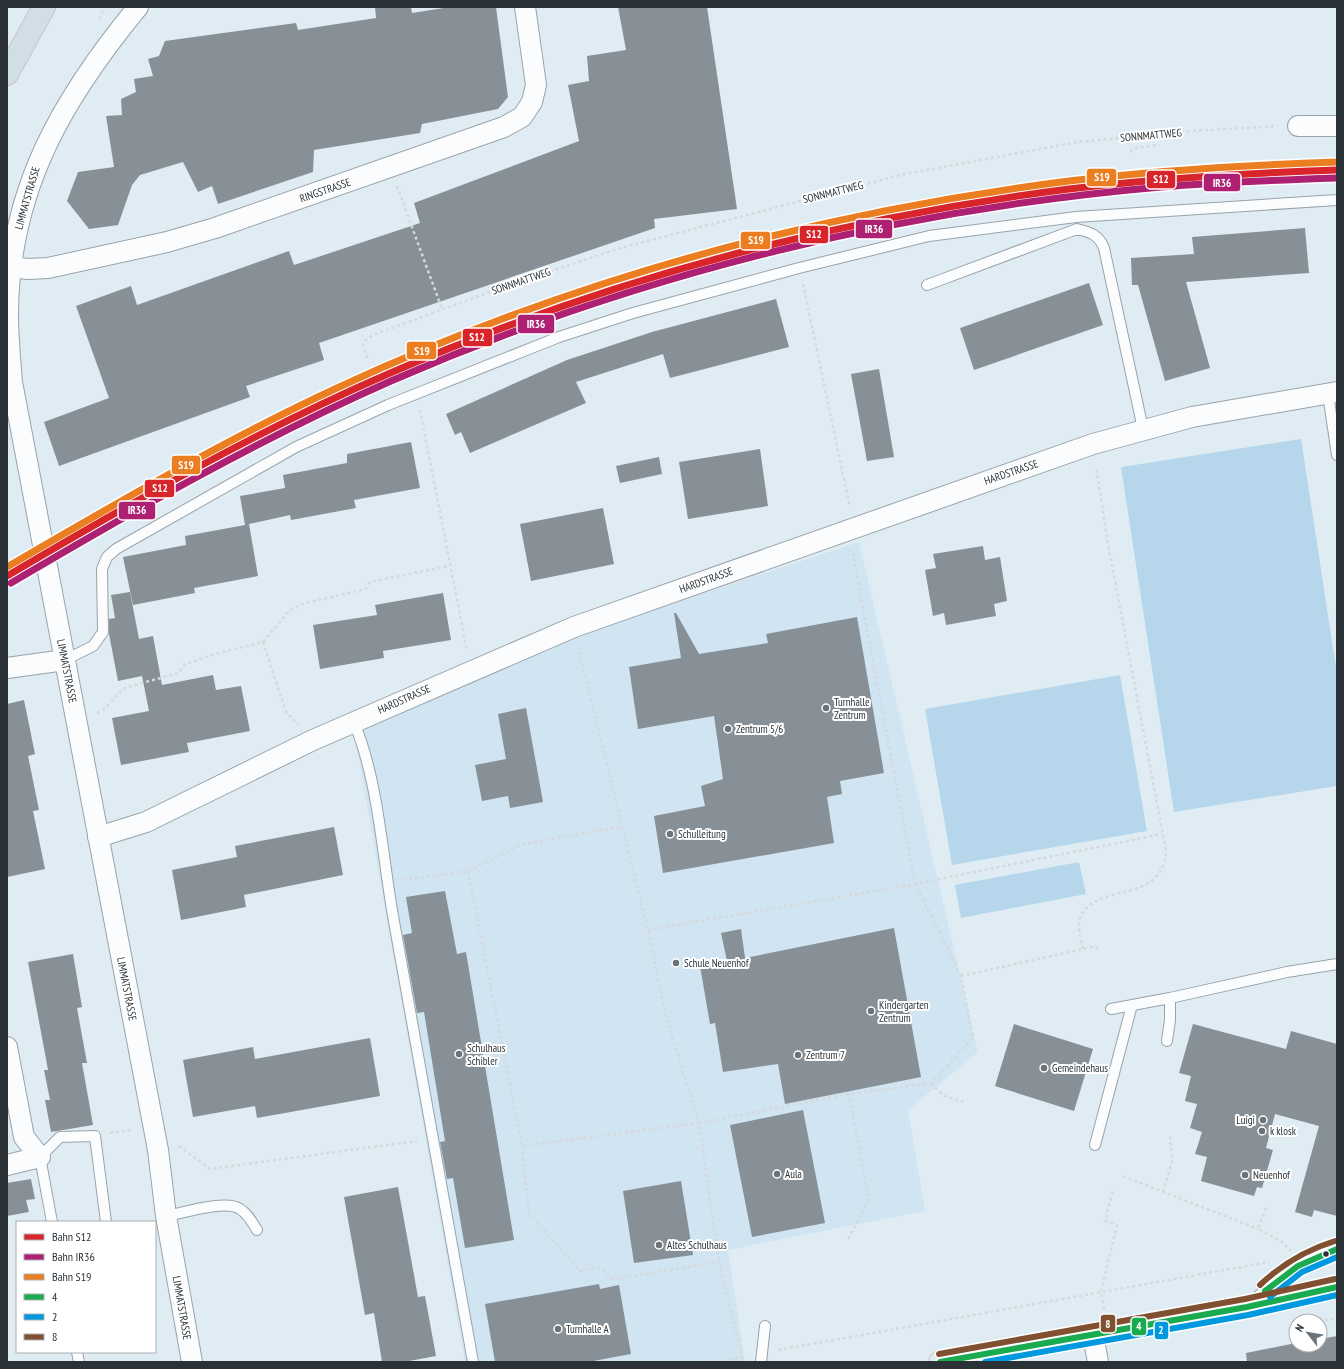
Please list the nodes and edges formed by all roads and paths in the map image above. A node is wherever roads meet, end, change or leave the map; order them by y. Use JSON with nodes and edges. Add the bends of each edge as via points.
{"nodes":[{"id":1,"x":44,"y":7,"type":"edge"},
{"id":2,"x":138,"y":7,"type":"edge"},
{"id":3,"x":524,"y":7,"type":"edge"},
{"id":4,"x":7,"y":74,"type":"edge"},
{"id":5,"x":1298,"y":126,"type":"joint"},
{"id":6,"x":1337,"y":126,"type":"edge"},
{"id":7,"x":1159,"y":145,"type":"dead end"},
{"id":8,"x":1130,"y":152,"type":"dead end"},
{"id":9,"x":390,"y":168,"type":"junction"},
{"id":10,"x":1337,"y":200,"type":"edge"},
{"id":11,"x":11,"y":267,"type":"junction"},
{"id":12,"x":799,"y":268,"type":"junction"},
{"id":13,"x":927,"y":285,"type":"dead end"},
{"id":14,"x":442,"y":310,"type":"junction"},
{"id":15,"x":367,"y":358,"type":"dead end"},
{"id":16,"x":1332,"y":393,"type":"edge"},
{"id":17,"x":417,"y":394,"type":"junction"},
{"id":18,"x":1143,"y":429,"type":"junction"},
{"id":19,"x":1093,"y":444,"type":"junction"},
{"id":20,"x":1337,"y":455,"type":"edge"},
{"id":21,"x":857,"y":526,"type":"junction"},
{"id":22,"x":449,"y":566,"type":"junction"},
{"id":23,"x":574,"y":628,"type":"junction"},
{"id":24,"x":263,"y":642,"type":"junction"},
{"id":25,"x":65,"y":660,"type":"junction"},
{"id":26,"x":7,"y":668,"type":"edge"},
{"id":27,"x":471,"y":670,"type":"junction"},
{"id":28,"x":95,"y":714,"type":"dead end"},
{"id":29,"x":354,"y":722,"type":"junction"},
{"id":30,"x":313,"y":740,"type":"junction"},
{"id":31,"x":622,"y":826,"type":"junction"},
{"id":32,"x":1162,"y":834,"type":"junction"},
{"id":33,"x":98,"y":837,"type":"junction"},
{"id":34,"x":468,"y":870,"type":"junction"},
{"id":35,"x":387,"y":883,"type":"junction"},
{"id":36,"x":915,"y":884,"type":"junction"},
{"id":37,"x":648,"y":930,"type":"junction"},
{"id":38,"x":1083,"y":949,"type":"junction"},
{"id":39,"x":1102,"y":950,"type":"dead end"},
{"id":40,"x":1337,"y":964,"type":"edge"},
{"id":41,"x":961,"y":976,"type":"junction"},
{"id":42,"x":1170,"y":998,"type":"junction"},
{"id":43,"x":1132,"y":1005,"type":"junction"},
{"id":44,"x":1111,"y":1009,"type":"dead end"},
{"id":45,"x":1167,"y":1041,"type":"dead end"},
{"id":46,"x":7,"y":1047,"type":"edge"},
{"id":47,"x":931,"y":1083,"type":"junction"},
{"id":48,"x":850,"y":1094,"type":"junction"},
{"id":49,"x":964,"y":1102,"type":"dead end"},
{"id":50,"x":698,"y":1123,"type":"junction"},
{"id":51,"x":95,"y":1136,"type":"junction"},
{"id":52,"x":136,"y":1136,"type":"dead end"},
{"id":53,"x":1170,"y":1136,"type":"dead end"},
{"id":54,"x":433,"y":1138,"type":"junction"},
{"id":55,"x":1095,"y":1145,"type":"dead end"},
{"id":56,"x":522,"y":1146,"type":"junction"},
{"id":57,"x":158,"y":1150,"type":"junction"},
{"id":58,"x":40,"y":1157,"type":"junction"},
{"id":59,"x":7,"y":1165,"type":"edge"},
{"id":60,"x":1123,"y":1176,"type":"dead end"},
{"id":61,"x":1113,"y":1191,"type":"dead end"},
{"id":62,"x":1163,"y":1192,"type":"junction"},
{"id":63,"x":1266,"y":1208,"type":"dead end"},
{"id":64,"x":166,"y":1216,"type":"junction"},
{"id":65,"x":52,"y":1221,"type":"edge"},
{"id":66,"x":106,"y":1221,"type":"edge"},
{"id":67,"x":1258,"y":1229,"type":"junction"},
{"id":68,"x":256,"y":1230,"type":"dead end"},
{"id":69,"x":848,"y":1239,"type":"dead end"},
{"id":70,"x":1337,"y":1249,"type":"edge"},
{"id":71,"x":1294,"y":1254,"type":"dead end"},
{"id":72,"x":1276,"y":1261,"type":"dead end"},
{"id":73,"x":719,"y":1262,"type":"junction"},
{"id":74,"x":1337,"y":1287,"type":"edge"},
{"id":75,"x":1101,"y":1291,"type":"junction"},
{"id":76,"x":1247,"y":1307,"type":"junction"},
{"id":77,"x":765,"y":1326,"type":"dead end"},
{"id":78,"x":1100,"y":1333,"type":"junction"},
{"id":79,"x":743,"y":1357,"type":"junction"},
{"id":80,"x":761,"y":1357,"type":"edge"},
{"id":81,"x":192,"y":1362,"type":"edge"},
{"id":82,"x":473,"y":1362,"type":"edge"},
{"id":83,"x":717,"y":1362,"type":"edge"},
{"id":84,"x":744,"y":1362,"type":"edge"},
{"id":85,"x":940,"y":1362,"type":"edge"},
{"id":86,"x":1098,"y":1362,"type":"edge"}],
"edges":[{"from":1,"to":4,"type":"highway"},
{"from":2,"to":11,"type":"street","name":"LIMMATSTRASSE","via":[[90,68],[55,125],[27,192]]},
{"from":3,"to":9,"type":"street","name":"RINGSTRASSE","via":[[536,85],[532,102],[522,117],[504,127]]},
{"from":5,"to":6,"type":"street"},
{"from":5,"to":14,"type":"path","name":"SONNMATTWEG","via":[[1241,127],[1078,142],[905,174],[620,248]]},
{"from":7,"to":8,"type":"path","via":[[1136,148]]},
{"from":9,"to":11,"type":"street","name":"RINGSTRASSE","via":[[167,242],[48,268]]},
{"from":9,"to":14,"type":"path"},
{"from":10,"to":12,"type":"lane","via":[[1076,217],[929,236]]},
{"from":11,"to":25,"type":"street","name":"LIMMATSTRASSE","via":[[8,312],[12,382]]},
{"from":12,"to":17,"type":"lane","via":[[633,313],[560,337]]},
{"from":12,"to":21,"type":"path","via":[[851,509]]},
{"from":13,"to":18,"type":"lane","via":[[1077,229],[1100,239]]},
{"from":14,"to":15,"type":"path","name":"SONNMATTWEG","via":[[372,334],[363,344]]},
{"from":16,"to":18,"type":"street","name":"HARDSTRASSE","via":[[1192,417]]},
{"from":16,"to":20,"type":"lane"},
{"from":17,"to":22,"type":"path"},
{"from":17,"to":25,"type":"lane","via":[[296,447],[116,549],[107,557],[102,569],[102,632],[93,646]]},
{"from":18,"to":19,"type":"street","name":"HARDSTRASSE"},
{"from":19,"to":21,"type":"street","name":"HARDSTRASSE"},
{"from":19,"to":32,"type":"path","via":[[1108,544]]},
{"from":21,"to":23,"type":"street","name":"HARDSTRASSE"},
{"from":21,"to":36,"type":"path","via":[[862,546],[853,555]]},
{"from":22,"to":24,"type":"path","via":[[370,582],[366,589],[305,603],[290,610]]},
{"from":22,"to":27,"type":"path"},
{"from":23,"to":27,"type":"street","name":"HARDSTRASSE"},
{"from":23,"to":31,"type":"path"},
{"from":24,"to":28,"type":"path","via":[[211,655],[184,665],[178,673],[126,687],[105,710]]},
{"from":24,"to":30,"type":"path","via":[[286,712]]},
{"from":25,"to":26,"type":"street"},
{"from":25,"to":33,"type":"street","name":"LIMMATSTRASSE"},
{"from":27,"to":29,"type":"street","name":"HARDSTRASSE"},
{"from":29,"to":30,"type":"street","name":"HARDSTRASSE"},
{"from":29,"to":35,"type":"lane","via":[[365,748]]},
{"from":30,"to":33,"type":"street","name":"HARDSTRASSE","via":[[146,822]]},
{"from":31,"to":34,"type":"path","via":[[520,845]]},
{"from":31,"to":37,"type":"path"},
{"from":32,"to":36,"type":"path"},
{"from":32,"to":38,"type":"path","via":[[1165,858],[1159,874],[1144,885],[1101,900],[1085,910],[1080,918],[1079,927]]},
{"from":33,"to":57,"type":"street","name":"LIMMATSTRASSE"},
{"from":34,"to":35,"type":"path"},
{"from":34,"to":56,"type":"path"},
{"from":35,"to":54,"type":"lane"},
{"from":36,"to":37,"type":"path"},
{"from":36,"to":41,"type":"path"},
{"from":37,"to":50,"type":"path","via":[[665,1013]]},
{"from":38,"to":39,"type":"path","via":[[1092,947]]},
{"from":38,"to":41,"type":"path"},
{"from":40,"to":42,"type":"lane","via":[[1287,972]]},
{"from":41,"to":47,"type":"path","via":[[973,1038]]},
{"from":42,"to":43,"type":"lane"},
{"from":42,"to":45,"type":"lane","via":[[1171,1014]]},
{"from":43,"to":44,"type":"lane"},
{"from":43,"to":55,"type":"lane"},
{"from":46,"to":58,"type":"street","via":[[24,1137]]},
{"from":47,"to":48,"type":"path"},
{"from":47,"to":49,"type":"path","via":[[944,1096]]},
{"from":48,"to":50,"type":"path"},
{"from":48,"to":69,"type":"path","via":[[869,1200]]},
{"from":50,"to":56,"type":"path"},
{"from":50,"to":73,"type":"path"},
{"from":51,"to":52,"type":"path","via":[[135,1129]]},
{"from":51,"to":58,"type":"lane","via":[[60,1137]]},
{"from":51,"to":66,"type":"lane"},
{"from":53,"to":62,"type":"path","via":[[1172,1162]]},
{"from":54,"to":57,"type":"path","via":[[210,1169],[180,1146]]},
{"from":54,"to":82,"type":"lane"},
{"from":56,"to":73,"type":"path","via":[[529,1213],[580,1271],[599,1267],[613,1279]]},
{"from":57,"to":64,"type":"street","name":"LIMMATSTRASSE"},
{"from":58,"to":59,"type":"street"},
{"from":58,"to":65,"type":"lane"},
{"from":60,"to":62,"type":"path"},
{"from":61,"to":75,"type":"path","via":[[1105,1221],[1117,1226]]},
{"from":62,"to":67,"type":"path"},
{"from":63,"to":67,"type":"path"},
{"from":64,"to":68,"type":"lane","via":[[226,1205],[238,1208],[250,1218]]},
{"from":64,"to":81,"type":"street","name":"LIMMATSTRASSE"},
{"from":67,"to":71,"type":"path","via":[[1282,1242]]},
{"from":70,"to":76,"type":"lane","via":[[1325,1252],[1279,1277]]},
{"from":72,"to":75,"type":"path"},
{"from":73,"to":79,"type":"path"},
{"from":74,"to":76,"type":"main road"},
{"from":75,"to":78,"type":"path"},
{"from":75,"to":80,"type":"path"},
{"from":76,"to":78,"type":"main road"},
{"from":77,"to":80,"type":"lane"},
{"from":78,"to":85,"type":"main road"},
{"from":78,"to":86,"type":"street"},
{"from":79,"to":80,"type":"path"},
{"from":79,"to":83,"type":"path"},
{"from":79,"to":84,"type":"path"}]}
